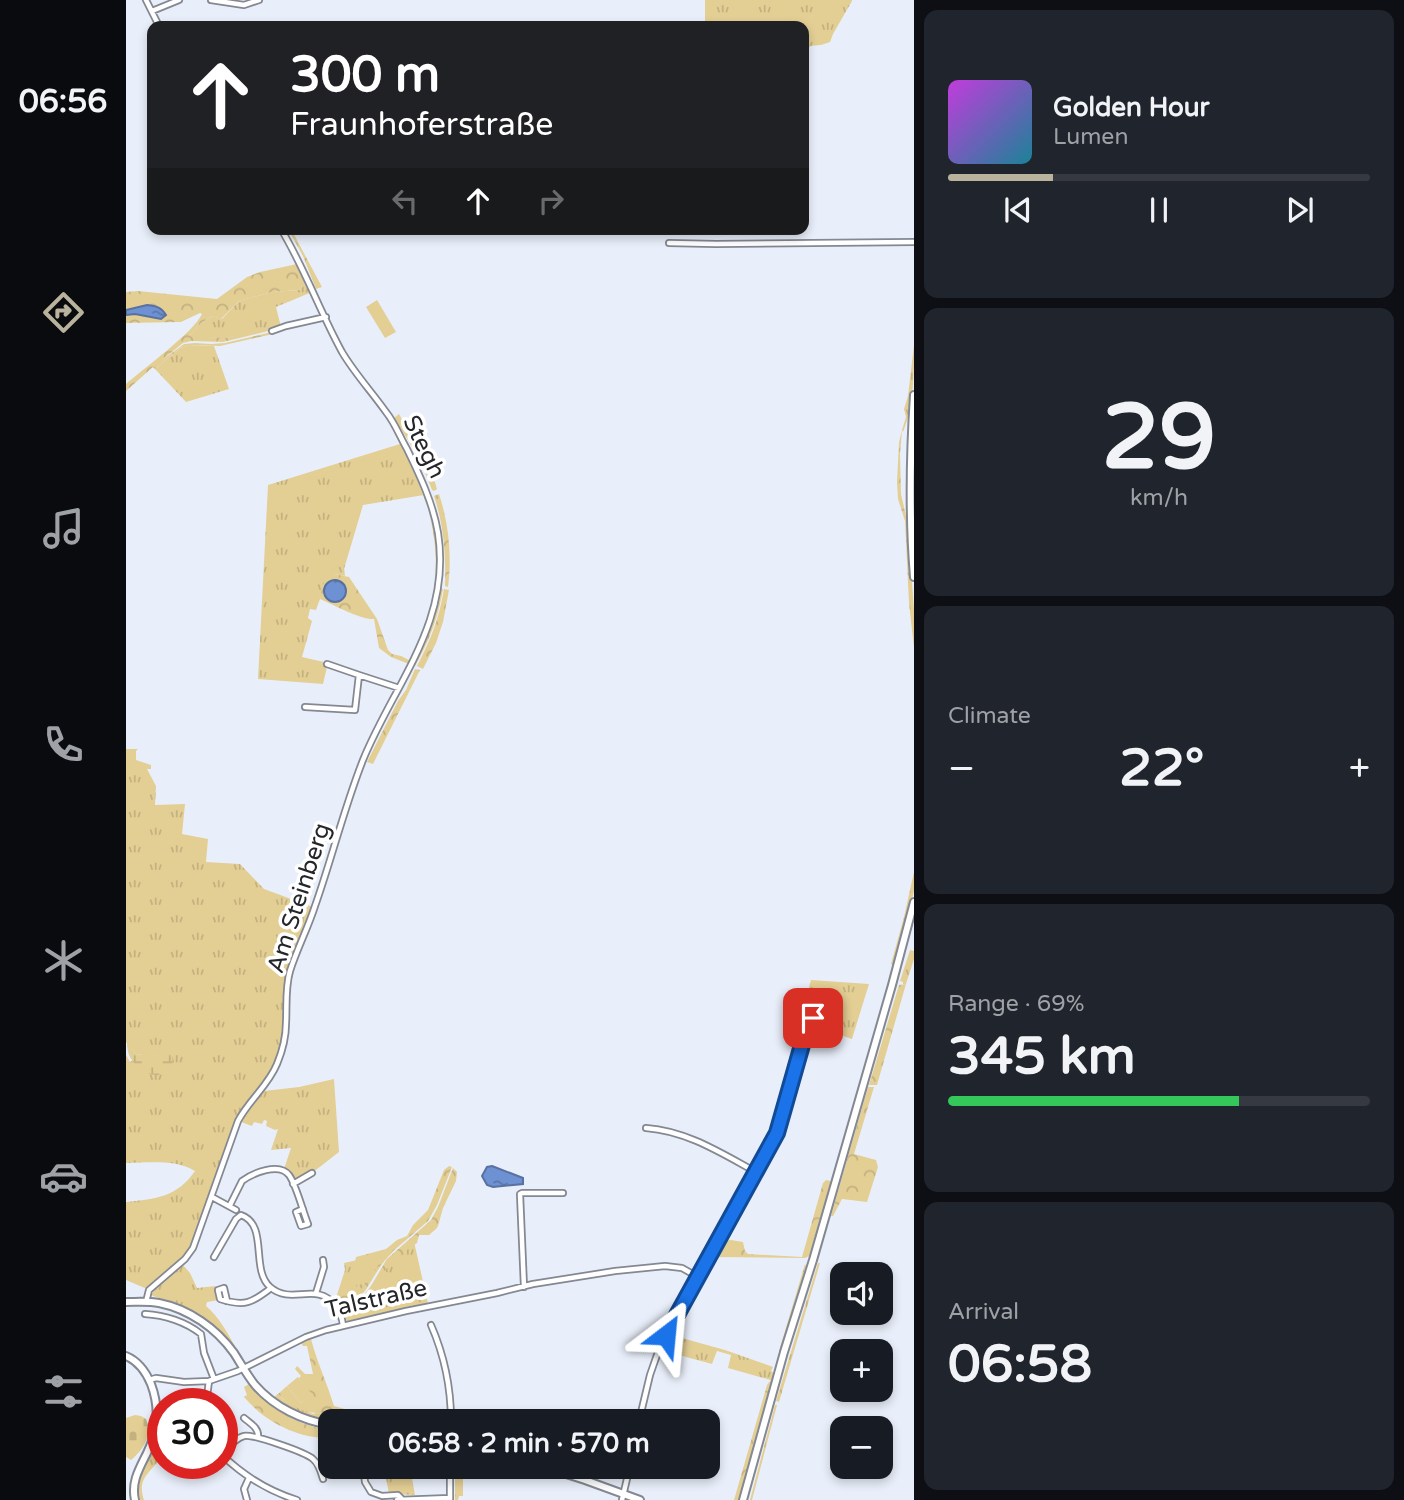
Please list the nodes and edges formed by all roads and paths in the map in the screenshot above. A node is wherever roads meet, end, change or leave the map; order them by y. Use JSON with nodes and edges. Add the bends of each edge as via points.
{"nodes":[{"id":1,"x":146,"y":0,"type":"edge"},
{"id":2,"x":179,"y":0,"type":"edge"},
{"id":3,"x":211,"y":0,"type":"edge"},
{"id":4,"x":259,"y":0,"type":"edge"},
{"id":5,"x":152,"y":11,"type":"junction"},
{"id":6,"x":157,"y":21,"type":"edge"},
{"id":7,"x":284,"y":235,"type":"edge"},
{"id":8,"x":914,"y":242,"type":"edge"},
{"id":9,"x":669,"y":243,"type":"dead end"},
{"id":10,"x":326,"y":317,"type":"junction"},
{"id":11,"x":272,"y":331,"type":"dead end"},
{"id":12,"x":914,"y":395,"type":"edge"},
{"id":13,"x":914,"y":577,"type":"edge"},
{"id":14,"x":434,"y":610,"type":"joint"},
{"id":15,"x":327,"y":664,"type":"dead end"},
{"id":16,"x":359,"y":675,"type":"junction"},
{"id":17,"x":399,"y":688,"type":"junction"},
{"id":18,"x":305,"y":707,"type":"dead end"},
{"id":19,"x":914,"y":901,"type":"edge"},
{"id":20,"x":813,"y":1018,"type":"dead end"},
{"id":21,"x":646,"y":1128,"type":"dead end"},
{"id":22,"x":757,"y":1171,"type":"junction"},
{"id":23,"x":312,"y":1173,"type":"dead end"},
{"id":24,"x":293,"y":1184,"type":"junction"},
{"id":25,"x":562,"y":1193,"type":"dead end"},
{"id":26,"x":212,"y":1196,"type":"junction"},
{"id":27,"x":230,"y":1205,"type":"junction"},
{"id":28,"x":303,"y":1209,"type":"dead end"},
{"id":29,"x":236,"y":1210,"type":"dead end"},
{"id":30,"x":214,"y":1257,"type":"dead end"},
{"id":31,"x":323,"y":1260,"type":"dead end"},
{"id":32,"x":698,"y":1277,"type":"junction"},
{"id":33,"x":271,"y":1287,"type":"junction"},
{"id":34,"x":524,"y":1287,"type":"junction"},
{"id":35,"x":316,"y":1293,"type":"junction"},
{"id":36,"x":227,"y":1301,"type":"dead end"},
{"id":37,"x":126,"y":1302,"type":"edge"},
{"id":38,"x":146,"y":1302,"type":"junction"},
{"id":39,"x":145,"y":1314,"type":"dead end"},
{"id":40,"x":343,"y":1325,"type":"junction"},
{"id":41,"x":430,"y":1325,"type":"dead end"},
{"id":42,"x":126,"y":1356,"type":"edge"},
{"id":43,"x":241,"y":1369,"type":"junction"},
{"id":44,"x":149,"y":1380,"type":"junction"},
{"id":45,"x":212,"y":1380,"type":"junction"},
{"id":46,"x":152,"y":1388,"type":"edge"},
{"id":47,"x":210,"y":1388,"type":"edge"},
{"id":48,"x":451,"y":1409,"type":"edge"},
{"id":49,"x":642,"y":1409,"type":"edge"},
{"id":50,"x":244,"y":1418,"type":"dead end"},
{"id":51,"x":318,"y":1422,"type":"edge"},
{"id":52,"x":258,"y":1437,"type":"junction"},
{"id":53,"x":238,"y":1439,"type":"edge"},
{"id":54,"x":147,"y":1451,"type":"edge"},
{"id":55,"x":318,"y":1466,"type":"edge"},
{"id":56,"x":238,"y":1469,"type":"edge"},
{"id":57,"x":249,"y":1478,"type":"junction"},
{"id":58,"x":365,"y":1479,"type":"edge"},
{"id":59,"x":450,"y":1479,"type":"edge"},
{"id":60,"x":575,"y":1479,"type":"edge"},
{"id":61,"x":627,"y":1479,"type":"edge"},
{"id":62,"x":132,"y":1494,"type":"edge"},
{"id":63,"x":622,"y":1497,"type":"edge"},
{"id":64,"x":400,"y":1499,"type":"edge"},
{"id":65,"x":450,"y":1499,"type":"edge"},
{"id":66,"x":247,"y":1500,"type":"edge"},
{"id":67,"x":297,"y":1500,"type":"edge"},
{"id":68,"x":640,"y":1500,"type":"edge"},
{"id":69,"x":743,"y":1500,"type":"edge"}],
"edges":[{"from":1,"to":5,"type":"street"},
{"from":2,"to":5,"type":"street"},
{"from":3,"to":4,"type":"street","via":[[244,5]]},
{"from":5,"to":6,"type":"street"},
{"from":7,"to":10,"type":"street","name":"Stegh"},
{"from":8,"to":9,"type":"street"},
{"from":10,"to":11,"type":"street"},
{"from":10,"to":14,"type":"street","name":"Stegh","via":[[349,364],[393,422],[422,479],[438,535],[439,586]]},
{"from":12,"to":13,"type":"main road"},
{"from":14,"to":17,"type":"street","name":"Am Steinberg"},
{"from":15,"to":16,"type":"street"},
{"from":16,"to":17,"type":"street"},
{"from":16,"to":18,"type":"street","via":[[355,710]]},
{"from":17,"to":26,"type":"street","name":"Am Steinberg","via":[[362,762],[290,973],[278,1062],[238,1121]]},
{"from":19,"to":69,"type":"main road"},
{"from":20,"to":22,"type":"street","via":[[777,1133]]},
{"from":21,"to":22,"type":"street","via":[[674,1132]]},
{"from":22,"to":32,"type":"street"},
{"from":23,"to":24,"type":"street"},
{"from":24,"to":27,"type":"street","via":[[282,1170],[258,1173],[242,1181]]},
{"from":24,"to":28,"type":"street"},
{"from":25,"to":34,"type":"street","via":[[520,1194]]},
{"from":26,"to":27,"type":"street"},
{"from":26,"to":38,"type":"street","name":"Am Steinberg","via":[[190,1253],[149,1290]]},
{"from":27,"to":29,"type":"street"},
{"from":30,"to":33,"type":"street","via":[[236,1219],[243,1216],[256,1232],[261,1272]]},
{"from":31,"to":35,"type":"street"},
{"from":32,"to":34,"type":"street","name":"Talstraße","via":[[672,1265]]},
{"from":32,"to":49,"type":"street","via":[[658,1352]]},
{"from":33,"to":35,"type":"street","via":[[290,1296]]},
{"from":33,"to":36,"type":"street","via":[[248,1303]]},
{"from":34,"to":40,"type":"street","name":"Talstraße"},
{"from":35,"to":40,"type":"street","via":[[332,1301]]},
{"from":37,"to":38,"type":"main road"},
{"from":38,"to":43,"type":"main road","via":[[164,1304],[201,1321],[220,1336]]},
{"from":39,"to":45,"type":"street","via":[[191,1326],[201,1334]]},
{"from":40,"to":43,"type":"street","name":"Talstraße","via":[[306,1337]]},
{"from":41,"to":48,"type":"street","via":[[446,1367]]},
{"from":42,"to":44,"type":"main road"},
{"from":43,"to":45,"type":"street","name":"Talstraße"},
{"from":43,"to":51,"type":"main road","via":[[281,1407]]},
{"from":44,"to":45,"type":"street","name":"Talstraße"},
{"from":44,"to":46,"type":"main road"},
{"from":45,"to":47,"type":"street"},
{"from":50,"to":52,"type":"street","via":[[256,1428]]},
{"from":52,"to":53,"type":"street"},
{"from":52,"to":55,"type":"street","via":[[310,1456]]},
{"from":54,"to":62,"type":"main road"},
{"from":56,"to":57,"type":"street"},
{"from":57,"to":66,"type":"street","via":[[244,1489]]},
{"from":57,"to":67,"type":"street"},
{"from":58,"to":64,"type":"street","via":[[371,1492]]},
{"from":59,"to":65,"type":"street"},
{"from":60,"to":63,"type":"main road"},
{"from":61,"to":63,"type":"street"},
{"from":63,"to":68,"type":"main road"},
{"from":64,"to":65,"type":"street"}]}
